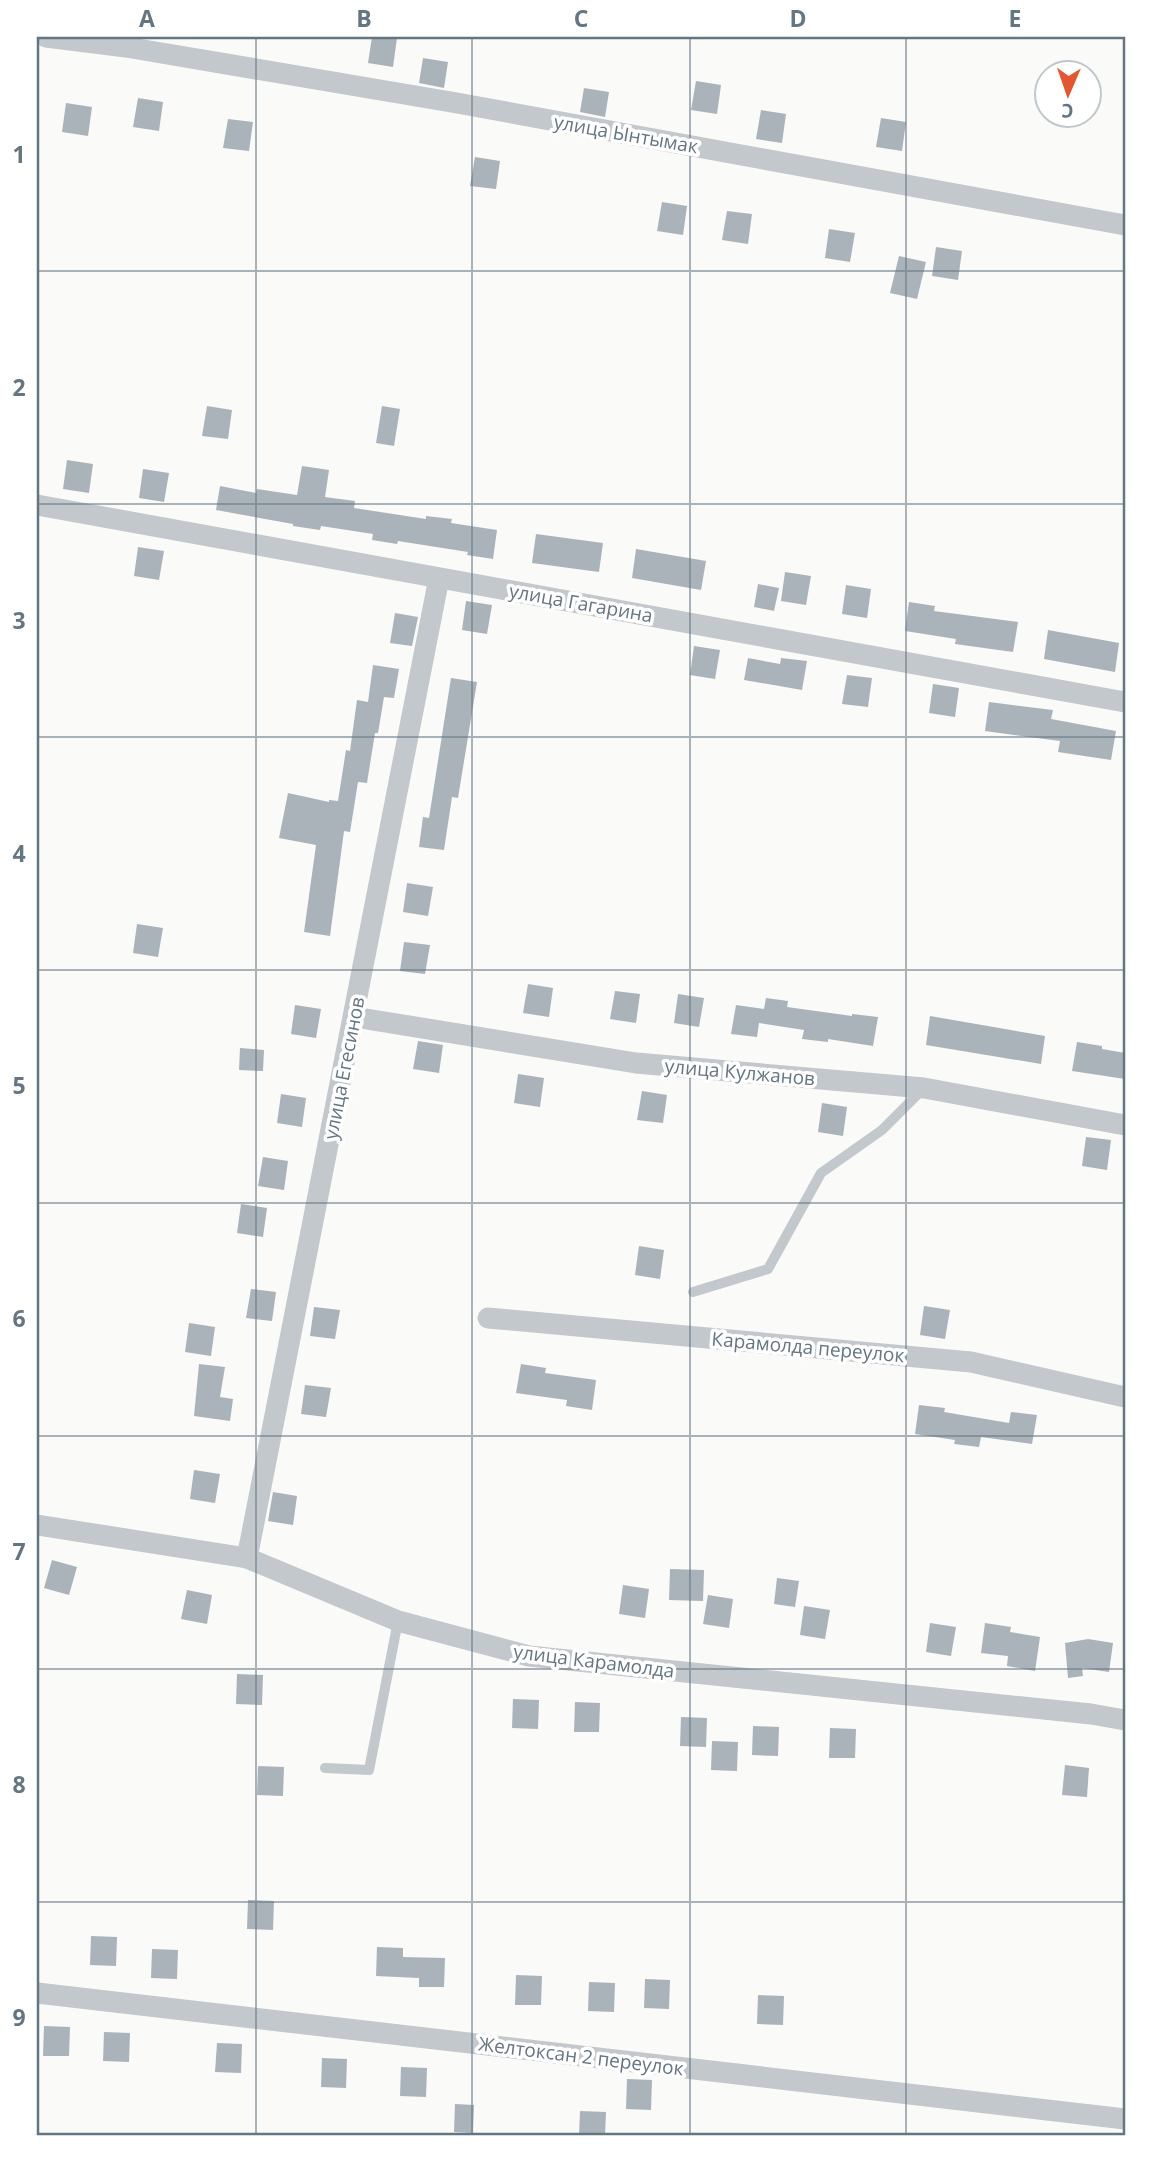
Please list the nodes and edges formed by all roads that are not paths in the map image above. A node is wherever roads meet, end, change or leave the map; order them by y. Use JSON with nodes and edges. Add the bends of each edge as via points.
{"nodes":[{"id":1,"x":46,"y":37,"type":"edge"},
{"id":2,"x":1125,"y":225,"type":"edge"},
{"id":3,"x":37,"y":505,"type":"edge"},
{"id":4,"x":439,"y":578,"type":"junction"},
{"id":5,"x":1125,"y":702,"type":"edge"},
{"id":6,"x":354,"y":1017,"type":"junction"},
{"id":7,"x":924,"y":1088,"type":"junction"},
{"id":8,"x":1125,"y":1125,"type":"edge"},
{"id":9,"x":692,"y":1292,"type":"dead end"},
{"id":10,"x":488,"y":1318,"type":"dead end"},
{"id":11,"x":1125,"y":1397,"type":"edge"},
{"id":12,"x":37,"y":1525,"type":"edge"},
{"id":13,"x":247,"y":1559,"type":"junction"},
{"id":14,"x":398,"y":1621,"type":"junction"},
{"id":15,"x":1125,"y":1720,"type":"edge"},
{"id":16,"x":325,"y":1768,"type":"dead end"},
{"id":17,"x":37,"y":1993,"type":"edge"},
{"id":18,"x":1125,"y":2119,"type":"edge"}],
"edges":[{"from":1,"to":2,"type":"street","name":"улица Ынтымак","via":[[457,103]]},
{"from":3,"to":4,"type":"street","name":"улица Гагарина"},
{"from":4,"to":5,"type":"street","name":"улица Гагарина"},
{"from":4,"to":6,"type":"street","name":"улица Егесинов"},
{"from":6,"to":7,"type":"street","name":"улица Кулжанов","via":[[636,1063]]},
{"from":6,"to":13,"type":"street","name":"улица Егесинов"},
{"from":7,"to":8,"type":"street","name":"улица Кулжанов"},
{"from":7,"to":9,"type":"lane","via":[[882,1130],[821,1173],[768,1269]]},
{"from":10,"to":11,"type":"street","name":"Карамолда переулок","via":[[971,1362]]},
{"from":12,"to":13,"type":"street","name":"улица Карамолда"},
{"from":13,"to":14,"type":"street","name":"улица Карамолда"},
{"from":14,"to":15,"type":"street","name":"улица Карамолда","via":[[528,1656]]},
{"from":14,"to":16,"type":"lane","via":[[369,1770]]},
{"from":17,"to":18,"type":"street","name":"Желтоксан 2 переулок"}]}
